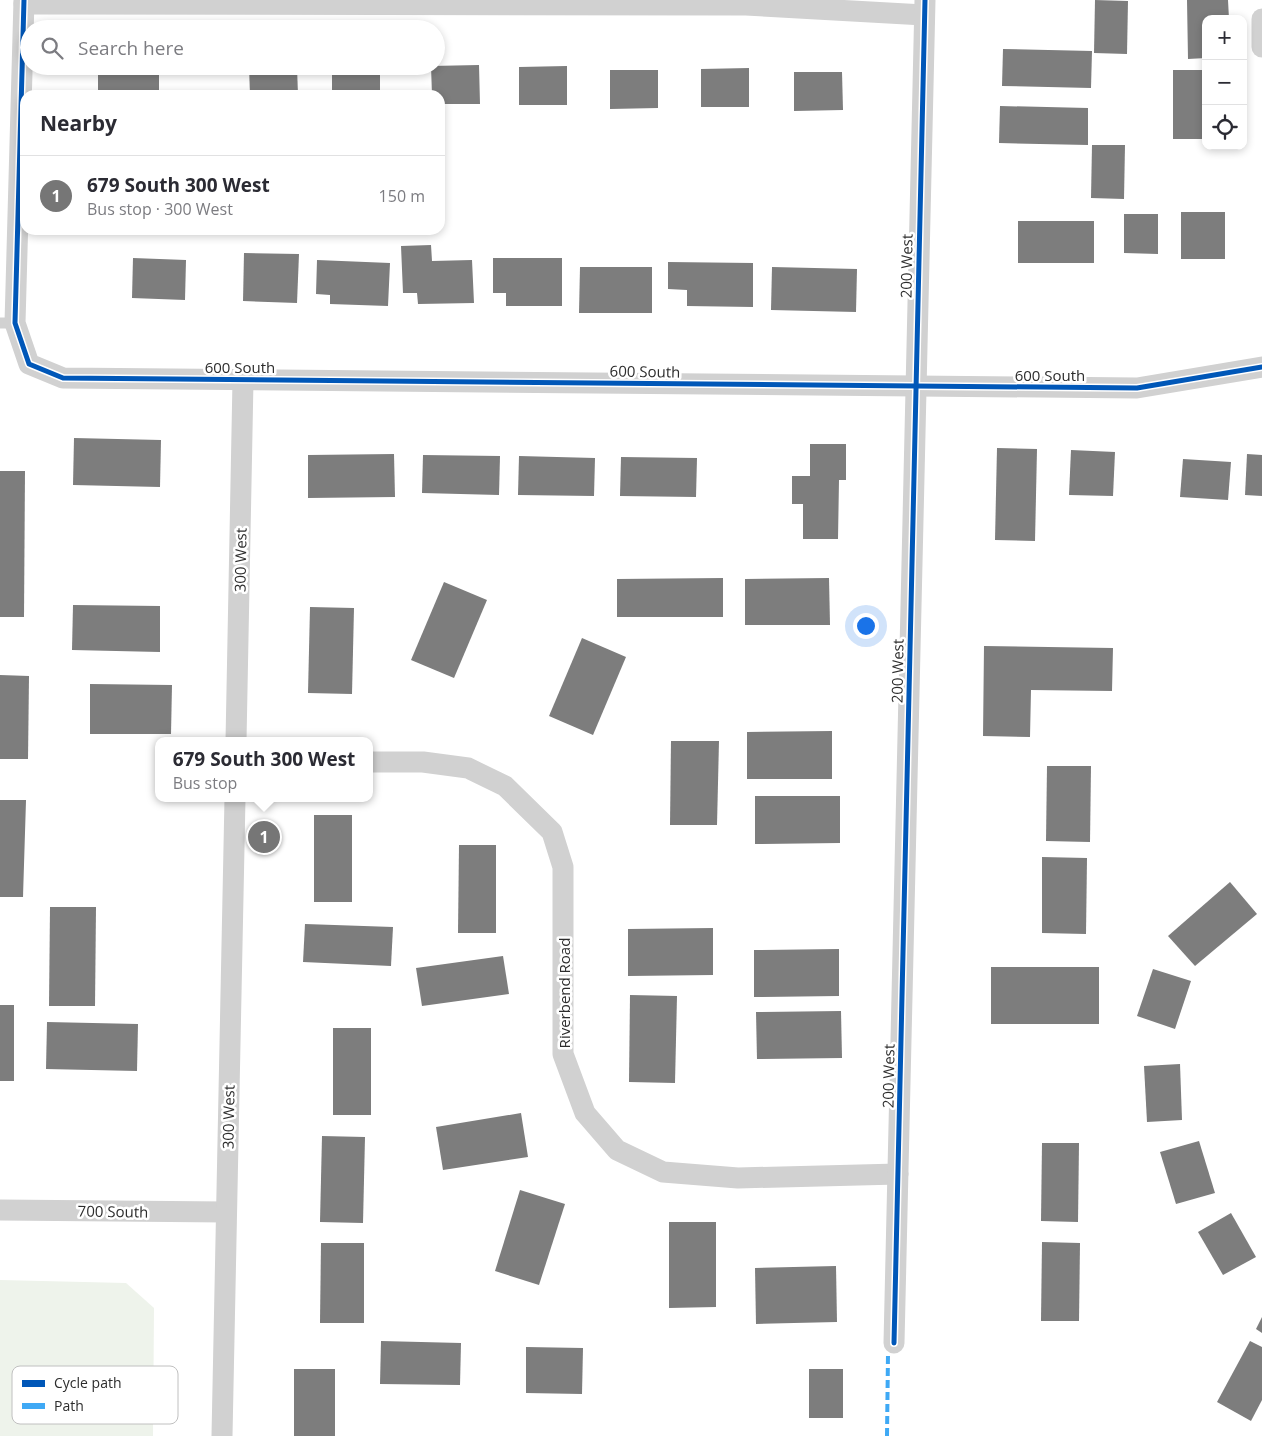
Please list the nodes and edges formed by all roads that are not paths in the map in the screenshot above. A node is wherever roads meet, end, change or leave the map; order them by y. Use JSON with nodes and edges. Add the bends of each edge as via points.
{"nodes":[{"id":1,"x":24,"y":2,"type":"edge"},
{"id":2,"x":924,"y":7,"type":"edge"},
{"id":3,"x":1262,"y":19,"type":"edge"},
{"id":4,"x":23,"y":20,"type":"edge"},
{"id":5,"x":1262,"y":47,"type":"edge"},
{"id":6,"x":20,"y":75,"type":"edge"},
{"id":7,"x":8,"y":323,"type":"edge"},
{"id":8,"x":1262,"y":367,"type":"edge"},
{"id":9,"x":243,"y":380,"type":"junction"},
{"id":10,"x":916,"y":386,"type":"junction"},
{"id":11,"x":236,"y":737,"type":"edge"},
{"id":12,"x":373,"y":762,"type":"edge"},
{"id":13,"x":235,"y":802,"type":"edge"},
{"id":14,"x":898,"y":1174,"type":"junction"},
{"id":15,"x":0,"y":1210,"type":"edge"},
{"id":16,"x":226,"y":1212,"type":"junction"},
{"id":17,"x":894,"y":1343,"type":"dead end"},
{"id":18,"x":222,"y":1436,"type":"edge"}],
"edges":[{"from":1,"to":2,"type":"street"},
{"from":1,"to":4,"type":"street"},
{"from":2,"to":10,"type":"street","name":"200 West"},
{"from":3,"to":5,"type":"street"},
{"from":6,"to":7,"type":"street"},
{"from":7,"to":9,"type":"street","name":"600 South","via":[[29,364],[63,378]]},
{"from":8,"to":10,"type":"street","name":"600 South","via":[[1137,388]]},
{"from":9,"to":10,"type":"street","name":"600 South"},
{"from":9,"to":11,"type":"street","name":"300 West"},
{"from":10,"to":14,"type":"street","name":"200 West"},
{"from":12,"to":14,"type":"street","name":"Riverbend Road","via":[[423,762],[468,768],[505,786],[552,832],[563,867],[563,1054],[585,1113],[617,1150],[663,1172],[738,1178]]},
{"from":13,"to":16,"type":"street","name":"300 West"},
{"from":14,"to":17,"type":"street","name":"200 West"},
{"from":15,"to":16,"type":"street","name":"700 South"},
{"from":16,"to":18,"type":"street","name":"300 West"}]}
